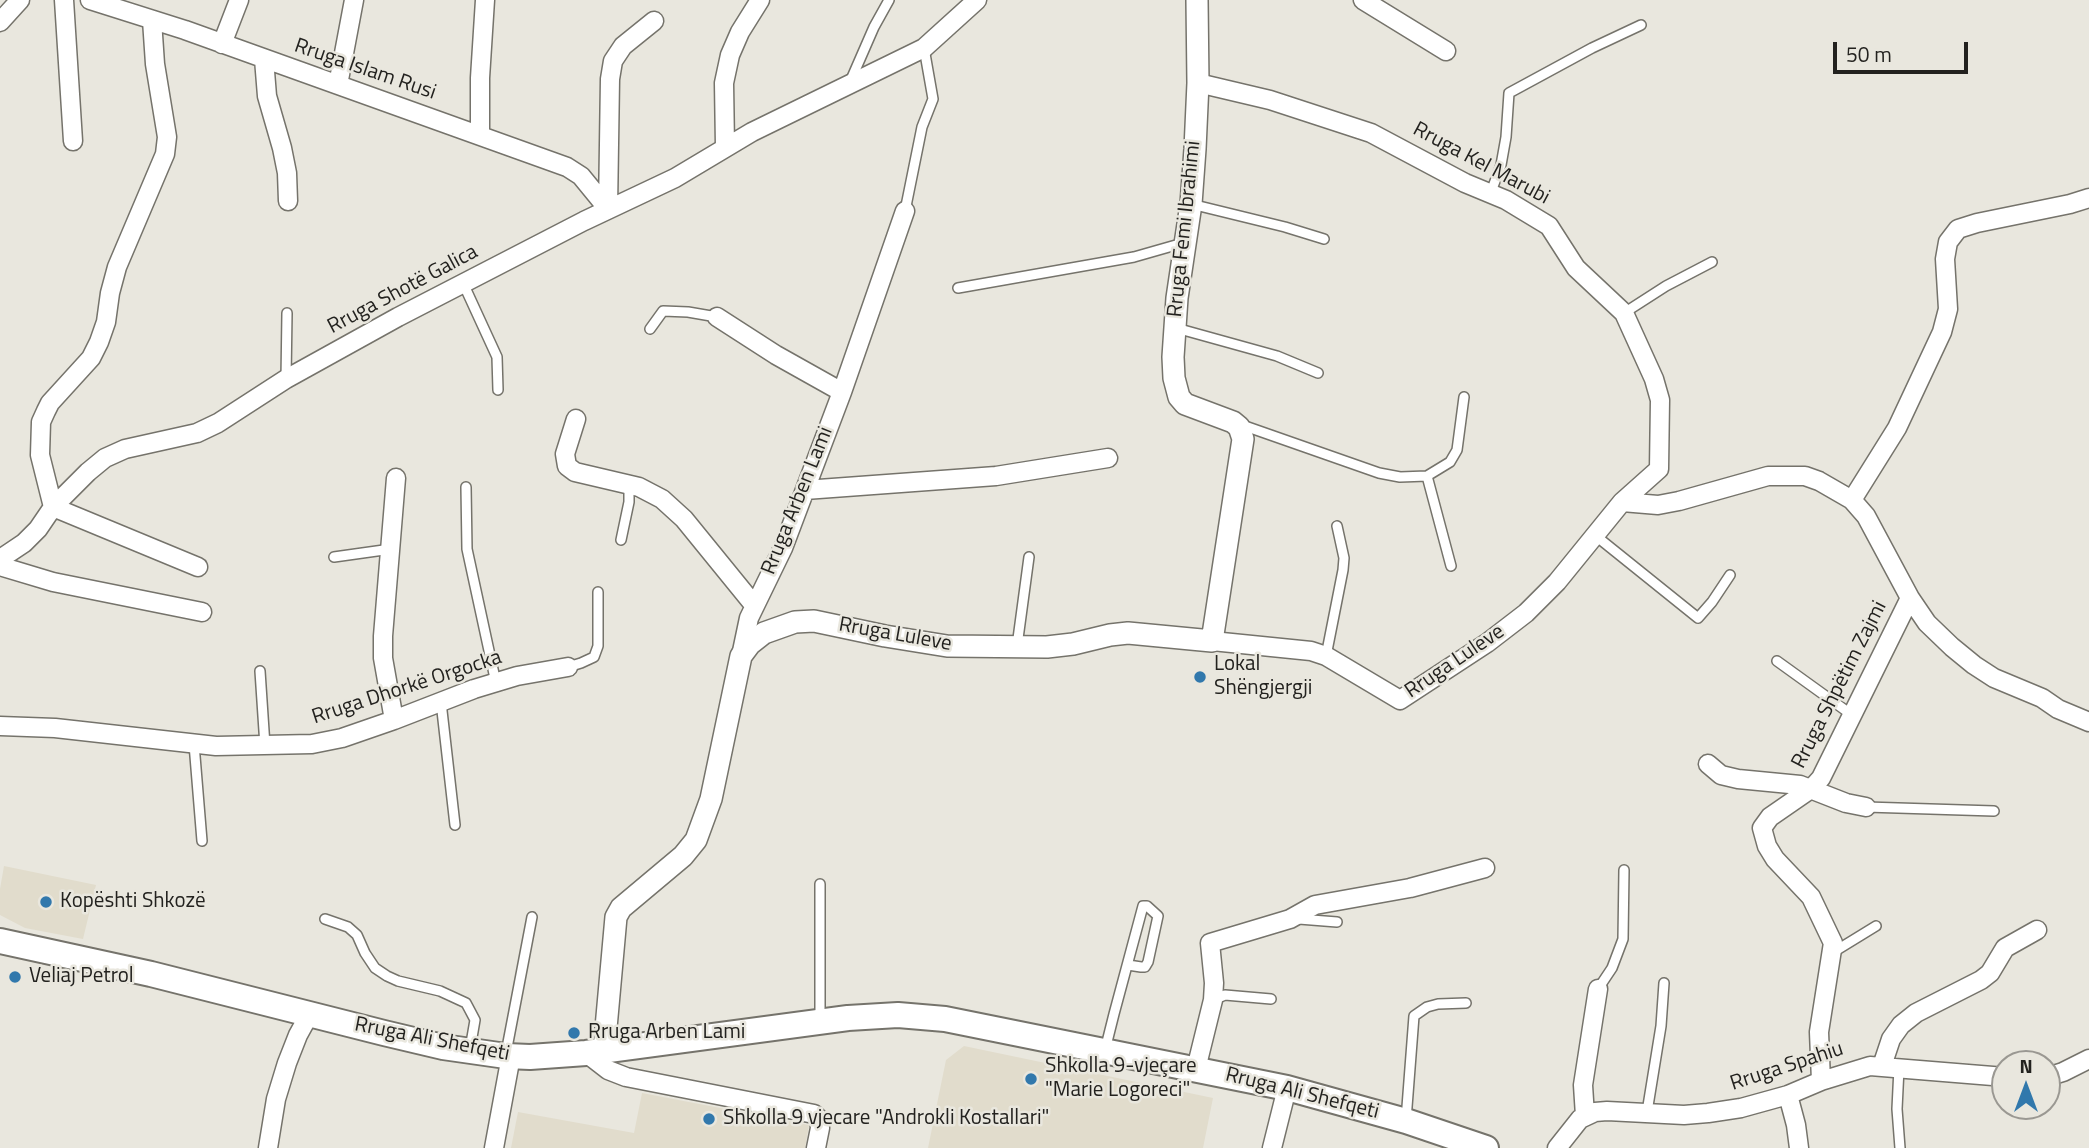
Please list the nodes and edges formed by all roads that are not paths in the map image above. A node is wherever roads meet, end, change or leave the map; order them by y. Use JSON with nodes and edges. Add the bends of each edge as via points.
{"nodes":[{"id":1,"x":20,"y":0,"type":"edge"},
{"id":2,"x":64,"y":0,"type":"edge"},
{"id":3,"x":90,"y":0,"type":"edge"},
{"id":4,"x":239,"y":0,"type":"edge"},
{"id":5,"x":354,"y":0,"type":"edge"},
{"id":6,"x":485,"y":0,"type":"edge"},
{"id":7,"x":760,"y":0,"type":"edge"},
{"id":8,"x":889,"y":0,"type":"edge"},
{"id":9,"x":977,"y":0,"type":"edge"},
{"id":10,"x":1197,"y":0,"type":"edge"},
{"id":11,"x":1363,"y":0,"type":"edge"},
{"id":12,"x":152,"y":19,"type":"junction"},
{"id":13,"x":654,"y":21,"type":"dead end"},
{"id":14,"x":0,"y":22,"type":"edge"},
{"id":15,"x":1641,"y":25,"type":"dead end"},
{"id":16,"x":222,"y":44,"type":"junction"},
{"id":17,"x":924,"y":48,"type":"junction"},
{"id":18,"x":1446,"y":51,"type":"dead end"},
{"id":19,"x":264,"y":59,"type":"junction"},
{"id":20,"x":1198,"y":83,"type":"junction"},
{"id":21,"x":849,"y":84,"type":"junction"},
{"id":22,"x":338,"y":85,"type":"junction"},
{"id":23,"x":481,"y":135,"type":"junction"},
{"id":24,"x":73,"y":141,"type":"dead end"},
{"id":25,"x":725,"y":147,"type":"junction"},
{"id":26,"x":1490,"y":192,"type":"junction"},
{"id":27,"x":2089,"y":198,"type":"edge"},
{"id":28,"x":288,"y":201,"type":"dead end"},
{"id":29,"x":1191,"y":204,"type":"junction"},
{"id":30,"x":608,"y":209,"type":"junction"},
{"id":31,"x":905,"y":211,"type":"joint"},
{"id":32,"x":1324,"y":239,"type":"dead end"},
{"id":33,"x":1185,"y":242,"type":"junction"},
{"id":34,"x":1712,"y":262,"type":"dead end"},
{"id":35,"x":463,"y":283,"type":"junction"},
{"id":36,"x":958,"y":288,"type":"dead end"},
{"id":37,"x":287,"y":313,"type":"dead end"},
{"id":38,"x":1624,"y":313,"type":"junction"},
{"id":39,"x":717,"y":317,"type":"joint"},
{"id":40,"x":1174,"y":328,"type":"junction"},
{"id":41,"x":650,"y":329,"type":"dead end"},
{"id":42,"x":1318,"y":373,"type":"dead end"},
{"id":43,"x":286,"y":379,"type":"junction"},
{"id":44,"x":498,"y":390,"type":"dead end"},
{"id":45,"x":842,"y":392,"type":"junction"},
{"id":46,"x":1464,"y":397,"type":"dead end"},
{"id":47,"x":576,"y":419,"type":"dead end"},
{"id":48,"x":1233,"y":422,"type":"junction"},
{"id":49,"x":1108,"y":458,"type":"dead end"},
{"id":50,"x":1427,"y":476,"type":"junction"},
{"id":51,"x":396,"y":478,"type":"dead end"},
{"id":52,"x":629,"y":484,"type":"junction"},
{"id":53,"x":466,"y":487,"type":"dead end"},
{"id":54,"x":805,"y":490,"type":"junction"},
{"id":55,"x":1852,"y":500,"type":"junction"},
{"id":56,"x":1622,"y":502,"type":"junction"},
{"id":57,"x":53,"y":507,"type":"junction"},
{"id":58,"x":1337,"y":526,"type":"dead end"},
{"id":59,"x":1596,"y":536,"type":"junction"},
{"id":60,"x":621,"y":540,"type":"dead end"},
{"id":61,"x":391,"y":549,"type":"junction"},
{"id":62,"x":334,"y":557,"type":"dead end"},
{"id":63,"x":1028,"y":557,"type":"dead end"},
{"id":64,"x":0,"y":559,"type":"edge"},
{"id":65,"x":0,"y":566,"type":"edge"},
{"id":66,"x":198,"y":566,"type":"dead end"},
{"id":67,"x":1451,"y":566,"type":"dead end"},
{"id":68,"x":1730,"y":575,"type":"dead end"},
{"id":69,"x":598,"y":592,"type":"dead end"},
{"id":70,"x":1910,"y":598,"type":"junction"},
{"id":71,"x":754,"y":605,"type":"junction"},
{"id":72,"x":202,"y":612,"type":"dead end"},
{"id":73,"x":1212,"y":641,"type":"junction"},
{"id":74,"x":1017,"y":647,"type":"junction"},
{"id":75,"x":1326,"y":656,"type":"junction"},
{"id":76,"x":1777,"y":660,"type":"dead end"},
{"id":77,"x":740,"y":662,"type":"junction"},
{"id":78,"x":568,"y":667,"type":"joint"},
{"id":79,"x":260,"y":671,"type":"dead end"},
{"id":80,"x":496,"y":682,"type":"junction"},
{"id":81,"x":441,"y":702,"type":"junction"},
{"id":82,"x":1852,"y":716,"type":"junction"},
{"id":83,"x":394,"y":720,"type":"junction"},
{"id":84,"x":2089,"y":722,"type":"edge"},
{"id":85,"x":0,"y":726,"type":"edge"},
{"id":86,"x":194,"y":744,"type":"junction"},
{"id":87,"x":265,"y":746,"type":"junction"},
{"id":88,"x":1708,"y":764,"type":"dead end"},
{"id":89,"x":1812,"y":788,"type":"junction"},
{"id":90,"x":1866,"y":807,"type":"joint"},
{"id":91,"x":1994,"y":811,"type":"dead end"},
{"id":92,"x":455,"y":825,"type":"dead end"},
{"id":93,"x":202,"y":841,"type":"dead end"},
{"id":94,"x":1485,"y":868,"type":"dead end"},
{"id":95,"x":1624,"y":870,"type":"dead end"},
{"id":96,"x":820,"y":884,"type":"dead end"},
{"id":97,"x":532,"y":918,"type":"dead end"},
{"id":98,"x":325,"y":919,"type":"dead end"},
{"id":99,"x":1290,"y":919,"type":"junction"},
{"id":100,"x":1337,"y":922,"type":"dead end"},
{"id":101,"x":1876,"y":926,"type":"dead end"},
{"id":102,"x":2037,"y":930,"type":"dead end"},
{"id":103,"x":0,"y":941,"type":"edge"},
{"id":104,"x":1832,"y":953,"type":"junction"},
{"id":105,"x":1128,"y":965,"type":"junction"},
{"id":106,"x":1664,"y":983,"type":"dead end"},
{"id":107,"x":1598,"y":989,"type":"joint"},
{"id":108,"x":1270,"y":999,"type":"dead end"},
{"id":109,"x":1213,"y":1000,"type":"junction"},
{"id":110,"x":1466,"y":1003,"type":"dead end"},
{"id":111,"x":309,"y":1015,"type":"junction"},
{"id":112,"x":820,"y":1022,"type":"junction"},
{"id":113,"x":470,"y":1051,"type":"junction"},
{"id":114,"x":595,"y":1051,"type":"junction"},
{"id":115,"x":1105,"y":1052,"type":"junction"},
{"id":116,"x":509,"y":1056,"type":"junction"},
{"id":117,"x":2089,"y":1059,"type":"edge"},
{"id":118,"x":1891,"y":1067,"type":"junction"},
{"id":119,"x":1196,"y":1069,"type":"junction"},
{"id":120,"x":2061,"y":1073,"type":"edge"},
{"id":121,"x":1991,"y":1076,"type":"edge"},
{"id":122,"x":1821,"y":1081,"type":"junction"},
{"id":123,"x":1287,"y":1088,"type":"junction"},
{"id":124,"x":1788,"y":1095,"type":"junction"},
{"id":125,"x":1647,"y":1112,"type":"junction"},
{"id":126,"x":1585,"y":1116,"type":"junction"},
{"id":127,"x":1406,"y":1121,"type":"junction"},
{"id":128,"x":268,"y":1148,"type":"edge"},
{"id":129,"x":494,"y":1148,"type":"edge"},
{"id":130,"x":816,"y":1148,"type":"edge"},
{"id":131,"x":1272,"y":1148,"type":"edge"},
{"id":132,"x":1486,"y":1148,"type":"edge"},
{"id":133,"x":1557,"y":1148,"type":"edge"},
{"id":134,"x":1799,"y":1148,"type":"edge"},
{"id":135,"x":1900,"y":1148,"type":"edge"}],
"edges":[{"from":1,"to":14,"type":"street"},
{"from":2,"to":24,"type":"street"},
{"from":3,"to":12,"type":"street","name":"Rruga Islam Rusi"},
{"from":4,"to":16,"type":"street"},
{"from":5,"to":22,"type":"street"},
{"from":6,"to":23,"type":"street"},
{"from":7,"to":25,"type":"street","via":[[740,32],[728,64]]},
{"from":8,"to":21,"type":"lane"},
{"from":9,"to":17,"type":"street","name":"Rruga Shotë Galica"},
{"from":10,"to":20,"type":"street","name":"Rruga Femi Ibrahimi"},
{"from":11,"to":18,"type":"street"},
{"from":12,"to":16,"type":"street","name":"Rruga Islam Rusi"},
{"from":12,"to":57,"type":"street","via":[[167,137],[165,153],[117,267],[100,342],[50,403],[41,422],[40,455]]},
{"from":13,"to":30,"type":"street","via":[[623,46],[613,61]]},
{"from":15,"to":26,"type":"lane","via":[[1509,93],[1506,137]]},
{"from":16,"to":19,"type":"street","name":"Rruga Islam Rusi"},
{"from":17,"to":21,"type":"street","name":"Rruga Shotë Galica"},
{"from":17,"to":31,"type":"lane","name":"Rruga Arben Lami","via":[[933,99],[922,127]]},
{"from":19,"to":22,"type":"street","name":"Rruga Islam Rusi"},
{"from":19,"to":28,"type":"street","via":[[267,96],[288,173]]},
{"from":20,"to":26,"type":"street","name":"Rruga Kel Marubi","via":[[1347,124]]},
{"from":20,"to":29,"type":"street","name":"Rruga Femi Ibrahimi"},
{"from":21,"to":25,"type":"street","name":"Rruga Shotë Galica"},
{"from":22,"to":23,"type":"street","name":"Rruga Islam Rusi"},
{"from":23,"to":30,"type":"street","name":"Rruga Islam Rusi","via":[[567,167],[581,176]]},
{"from":25,"to":30,"type":"street","name":"Rruga Shotë Galica","via":[[676,178]]},
{"from":26,"to":38,"type":"street","name":"Rruga Kel Marubi","via":[[1549,226],[1576,268]]},
{"from":27,"to":55,"type":"street","via":[[1958,229],[1948,242],[1945,259],[1948,309],[1942,332],[1897,428]]},
{"from":29,"to":32,"type":"lane"},
{"from":29,"to":33,"type":"street","name":"Rruga Femi Ibrahimi"},
{"from":30,"to":35,"type":"street","name":"Rruga Shotë Galica"},
{"from":31,"to":45,"type":"street","name":"Rruga Arben Lami"},
{"from":33,"to":36,"type":"lane","via":[[1134,257]]},
{"from":33,"to":40,"type":"street","name":"Rruga Femi Ibrahimi"},
{"from":34,"to":38,"type":"lane"},
{"from":35,"to":43,"type":"street","name":"Rruga Shotë Galica"},
{"from":35,"to":44,"type":"lane","via":[[497,357]]},
{"from":37,"to":43,"type":"lane"},
{"from":38,"to":56,"type":"street","name":"Rruga Kel Marubi","via":[[1654,379],[1661,423],[1659,469]]},
{"from":39,"to":41,"type":"lane","via":[[663,311]]},
{"from":39,"to":45,"type":"street"},
{"from":40,"to":42,"type":"lane","via":[[1277,356]]},
{"from":40,"to":48,"type":"street","name":"Rruga Femi Ibrahimi","via":[[1174,378],[1179,397],[1185,404]]},
{"from":43,"to":57,"type":"street","name":"Rruga Shotë Galica","via":[[197,433],[105,458]]},
{"from":45,"to":54,"type":"street","name":"Rruga Arben Lami"},
{"from":46,"to":50,"type":"lane","via":[[1457,450],[1450,462]]},
{"from":47,"to":52,"type":"street","via":[[565,454],[567,466],[575,472]]},
{"from":48,"to":50,"type":"lane","name":"Rruga Femi Ibrahimi","via":[[1379,473]]},
{"from":48,"to":73,"type":"street","via":[[1243,439]]},
{"from":49,"to":54,"type":"street","via":[[996,476]]},
{"from":50,"to":67,"type":"lane"},
{"from":51,"to":61,"type":"street"},
{"from":52,"to":60,"type":"lane"},
{"from":52,"to":71,"type":"street","via":[[662,499],[684,519]]},
{"from":53,"to":80,"type":"lane","via":[[467,549]]},
{"from":54,"to":71,"type":"street","name":"Rruga Arben Lami"},
{"from":55,"to":56,"type":"street","via":[[1819,481],[1788,475],[1768,476],[1658,505]]},
{"from":55,"to":70,"type":"street","via":[[1866,516]]},
{"from":56,"to":59,"type":"street","name":"Rruga Luleve"},
{"from":57,"to":64,"type":"street","name":"Rruga Shotë Galica","via":[[38,530]]},
{"from":57,"to":66,"type":"street"},
{"from":58,"to":75,"type":"lane","via":[[1343,570]]},
{"from":59,"to":68,"type":"lane","via":[[1698,618]]},
{"from":59,"to":75,"type":"street","name":"Rruga Luleve","via":[[1526,613],[1400,700]]},
{"from":61,"to":62,"type":"lane"},
{"from":61,"to":83,"type":"street","via":[[383,658]]},
{"from":63,"to":74,"type":"lane"},
{"from":65,"to":72,"type":"street","via":[[52,582]]},
{"from":69,"to":78,"type":"lane","name":"Rruga Dhorkë Orgocka","via":[[594,657]]},
{"from":70,"to":82,"type":"street","name":"Rruga Shpëtim Zajmi"},
{"from":70,"to":84,"type":"street","via":[[1927,623],[1974,665]]},
{"from":71,"to":77,"type":"street","name":"Rruga Arben Lami"},
{"from":73,"to":74,"type":"street","name":"Rruga Luleve","via":[[1128,633],[1073,644]]},
{"from":73,"to":75,"type":"street","name":"Rruga Luleve"},
{"from":74,"to":77,"type":"street","name":"Rruga Luleve","via":[[947,646],[804,622],[764,633],[750,644]]},
{"from":76,"to":82,"type":"lane"},
{"from":77,"to":114,"type":"street","name":"Rruga Arben Lami","via":[[711,799],[696,840],[615,916]]},
{"from":78,"to":80,"type":"street","name":"Rruga Dhorkë Orgocka"},
{"from":79,"to":87,"type":"lane"},
{"from":80,"to":81,"type":"street","name":"Rruga Dhorkë Orgocka"},
{"from":81,"to":83,"type":"street","name":"Rruga Dhorkë Orgocka"},
{"from":81,"to":92,"type":"lane"},
{"from":82,"to":89,"type":"street","name":"Rruga Shpëtim Zajmi"},
{"from":83,"to":87,"type":"street","name":"Rruga Dhorkë Orgocka","via":[[342,738]]},
{"from":85,"to":86,"type":"street","name":"Rruga Dhorkë Orgocka"},
{"from":86,"to":87,"type":"street","name":"Rruga Dhorkë Orgocka"},
{"from":86,"to":93,"type":"lane"},
{"from":88,"to":89,"type":"street","via":[[1721,775],[1738,779]]},
{"from":89,"to":90,"type":"street"},
{"from":89,"to":104,"type":"street","name":"Rruga Shpëtim Zajmi","via":[[1770,817],[1762,828],[1775,859],[1819,910],[1833,943]]},
{"from":90,"to":91,"type":"lane"},
{"from":94,"to":99,"type":"street","via":[[1410,888],[1328,901]]},
{"from":95,"to":107,"type":"lane","via":[[1623,939]]},
{"from":96,"to":112,"type":"lane"},
{"from":97,"to":116,"type":"lane"},
{"from":98,"to":113,"type":"lane","via":[[357,935],[375,968],[387,976],[466,1003],[475,1020]]},
{"from":99,"to":100,"type":"lane"},
{"from":99,"to":109,"type":"street","via":[[1210,943]]},
{"from":101,"to":104,"type":"lane"},
{"from":102,"to":118,"type":"street","via":[[2005,948],[1981,980],[1901,1025],[1886,1051]]},
{"from":103,"to":111,"type":"main road","name":"Rruga Ali Shefqeti"},
{"from":104,"to":122,"type":"street","name":"Rruga Shpëtim Zajmi","via":[[1819,1032]]},
{"from":105,"to":105,"type":"lane","via":[[1143,906],[1147,906],[1158,916],[1148,962],[1145,967]]},
{"from":105,"to":115,"type":"lane"},
{"from":106,"to":125,"type":"lane"},
{"from":107,"to":126,"type":"street","via":[[1583,1085]]},
{"from":108,"to":109,"type":"lane","via":[[1225,995]]},
{"from":109,"to":119,"type":"street"},
{"from":110,"to":127,"type":"lane","via":[[1438,1004],[1414,1016]]},
{"from":111,"to":113,"type":"main road","name":"Rruga Ali Shefqeti"},
{"from":111,"to":128,"type":"street","via":[[287,1063]]},
{"from":112,"to":114,"type":"main road","name":"Rruga Ali Shefqeti"},
{"from":112,"to":115,"type":"main road","name":"Rruga Ali Shefqeti","via":[[926,1017]]},
{"from":113,"to":116,"type":"main road","name":"Rruga Ali Shefqeti"},
{"from":114,"to":116,"type":"main road","name":"Rruga Ali Shefqeti"},
{"from":114,"to":130,"type":"street","via":[[608,1070],[626,1077],[814,1114],[820,1128]]},
{"from":115,"to":119,"type":"main road","name":"Rruga Ali Shefqeti"},
{"from":116,"to":129,"type":"street"},
{"from":117,"to":120,"type":"street"},
{"from":118,"to":121,"type":"street","name":"Rruga Spahiu"},
{"from":118,"to":122,"type":"street","name":"Rruga Spahiu","via":[[1860,1068]]},
{"from":118,"to":135,"type":"lane"},
{"from":119,"to":123,"type":"main road","name":"Rruga Ali Shefqeti"},
{"from":122,"to":124,"type":"street","name":"Rruga Spahiu"},
{"from":123,"to":127,"type":"main road","name":"Rruga Ali Shefqeti"},
{"from":123,"to":131,"type":"street"},
{"from":124,"to":125,"type":"street","name":"Rruga Spahiu","via":[[1708,1113]]},
{"from":124,"to":134,"type":"street"},
{"from":125,"to":126,"type":"street","name":"Rruga Spahiu","via":[[1607,1111]]},
{"from":126,"to":133,"type":"street"},
{"from":127,"to":132,"type":"main road","name":"Rruga Ali Shefqeti"}]}
